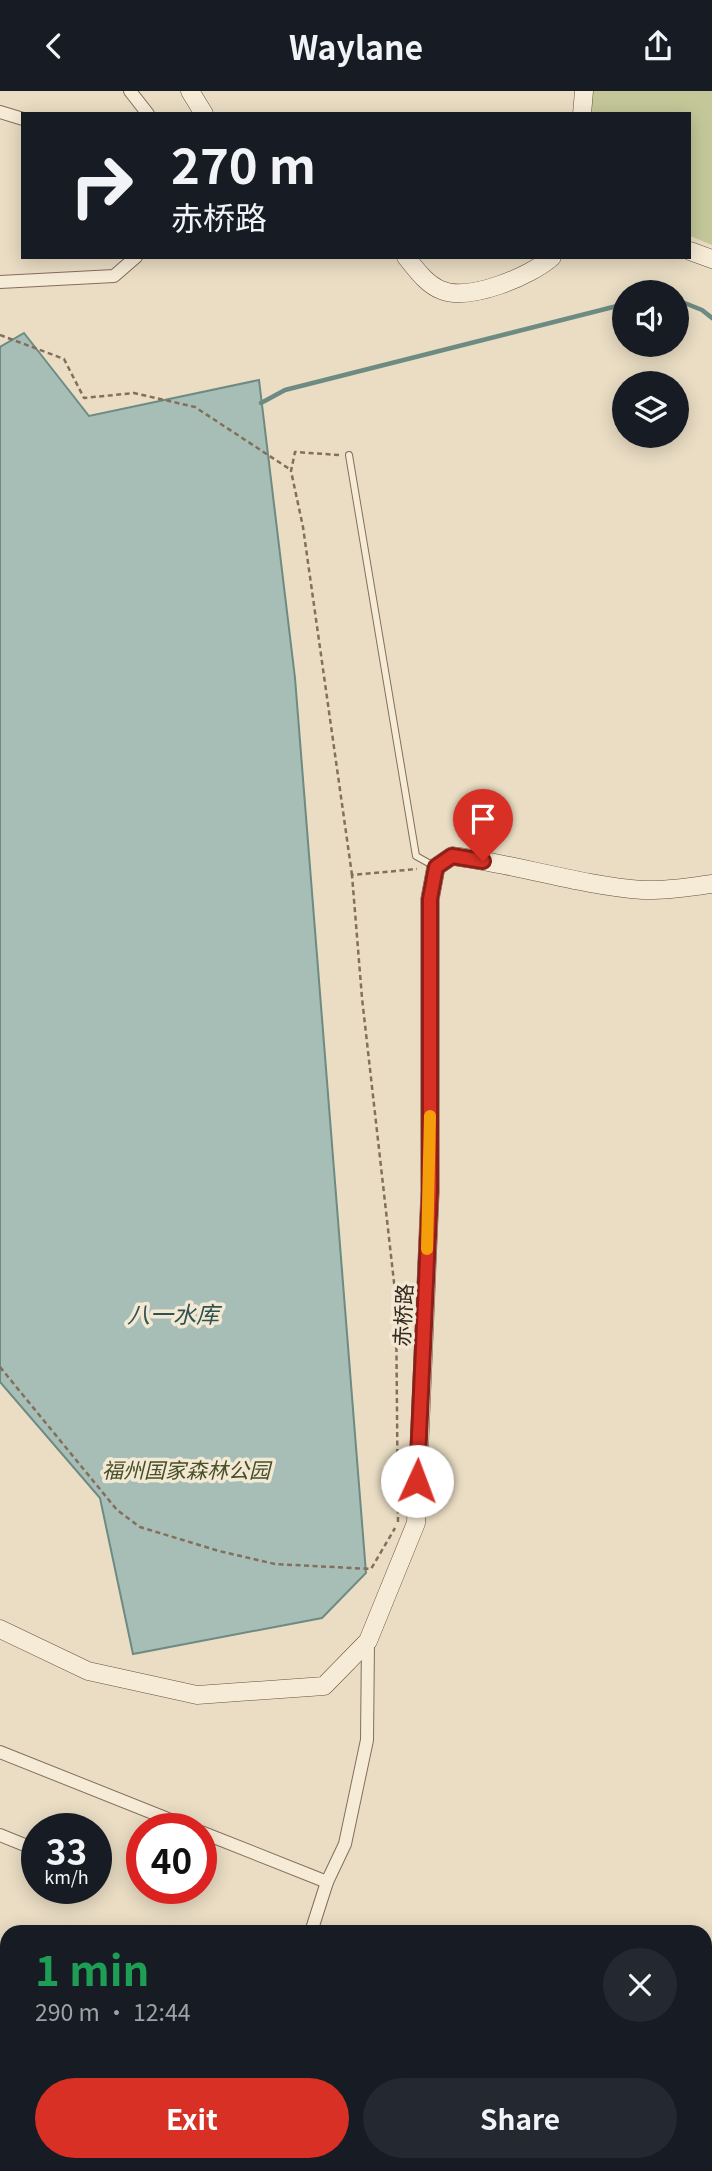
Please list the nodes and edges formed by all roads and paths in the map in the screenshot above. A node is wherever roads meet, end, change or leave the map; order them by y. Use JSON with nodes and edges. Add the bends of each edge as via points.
{"nodes":[{"id":1,"x":130,"y":91,"type":"edge"},
{"id":2,"x":190,"y":91,"type":"edge"},
{"id":3,"x":584,"y":91,"type":"edge"},
{"id":4,"x":146,"y":112,"type":"edge"},
{"id":5,"x":203,"y":112,"type":"edge"},
{"id":6,"x":582,"y":112,"type":"edge"},
{"id":7,"x":0,"y":113,"type":"edge"},
{"id":8,"x":21,"y":118,"type":"edge"},
{"id":9,"x":691,"y":251,"type":"edge"},
{"id":10,"x":134,"y":259,"type":"edge"},
{"id":11,"x":408,"y":259,"type":"edge"},
{"id":12,"x":549,"y":259,"type":"edge"},
{"id":13,"x":712,"y":259,"type":"edge"},
{"id":14,"x":0,"y":282,"type":"edge"},
{"id":15,"x":0,"y":335,"type":"edge"},
{"id":16,"x":349,"y":455,"type":"joint"},
{"id":17,"x":291,"y":471,"type":"junction"},
{"id":18,"x":436,"y":867,"type":"junction"},
{"id":19,"x":352,"y":875,"type":"junction"},
{"id":20,"x":712,"y":884,"type":"edge"},
{"id":21,"x":0,"y":1367,"type":"edge"},
{"id":22,"x":0,"y":1629,"type":"edge"},
{"id":23,"x":368,"y":1640,"type":"junction"},
{"id":24,"x":0,"y":1752,"type":"edge"},
{"id":25,"x":152,"y":1813,"type":"edge"},
{"id":26,"x":0,"y":1835,"type":"edge"},
{"id":27,"x":217,"y":1838,"type":"edge"},
{"id":28,"x":21,"y":1844,"type":"edge"},
{"id":29,"x":327,"y":1882,"type":"junction"},
{"id":30,"x":314,"y":1925,"type":"edge"}],
"edges":[{"from":1,"to":4,"type":"street"},
{"from":2,"to":5,"type":"street"},
{"from":3,"to":6,"type":"street"},
{"from":7,"to":8,"type":"street"},
{"from":9,"to":13,"type":"street"},
{"from":10,"to":14,"type":"street","via":[[114,276]]},
{"from":11,"to":12,"type":"street","via":[[433,287],[471,294]]},
{"from":15,"to":17,"type":"path","via":[[64,359],[85,398],[134,393],[195,407]]},
{"from":16,"to":17,"type":"path","via":[[295,452]]},
{"from":16,"to":18,"type":"lane","via":[[416,856]]},
{"from":17,"to":19,"type":"path","via":[[303,527]]},
{"from":18,"to":19,"type":"path"},
{"from":18,"to":20,"type":"street","via":[[452,856],[643,890]]},
{"from":18,"to":23,"type":"street","name":"赤桥路","via":[[430,899],[430,1192],[416,1523]]},
{"from":19,"to":21,"type":"path","via":[[396,1300],[398,1524],[371,1569],[275,1564],[140,1527],[117,1510]]},
{"from":22,"to":23,"type":"street","name":"赤桥路","via":[[88,1671],[197,1695],[324,1686]]},
{"from":23,"to":29,"type":"street","via":[[367,1740],[345,1844]]},
{"from":24,"to":25,"type":"street"},
{"from":26,"to":28,"type":"street"},
{"from":27,"to":29,"type":"street"},
{"from":29,"to":30,"type":"street"}]}
